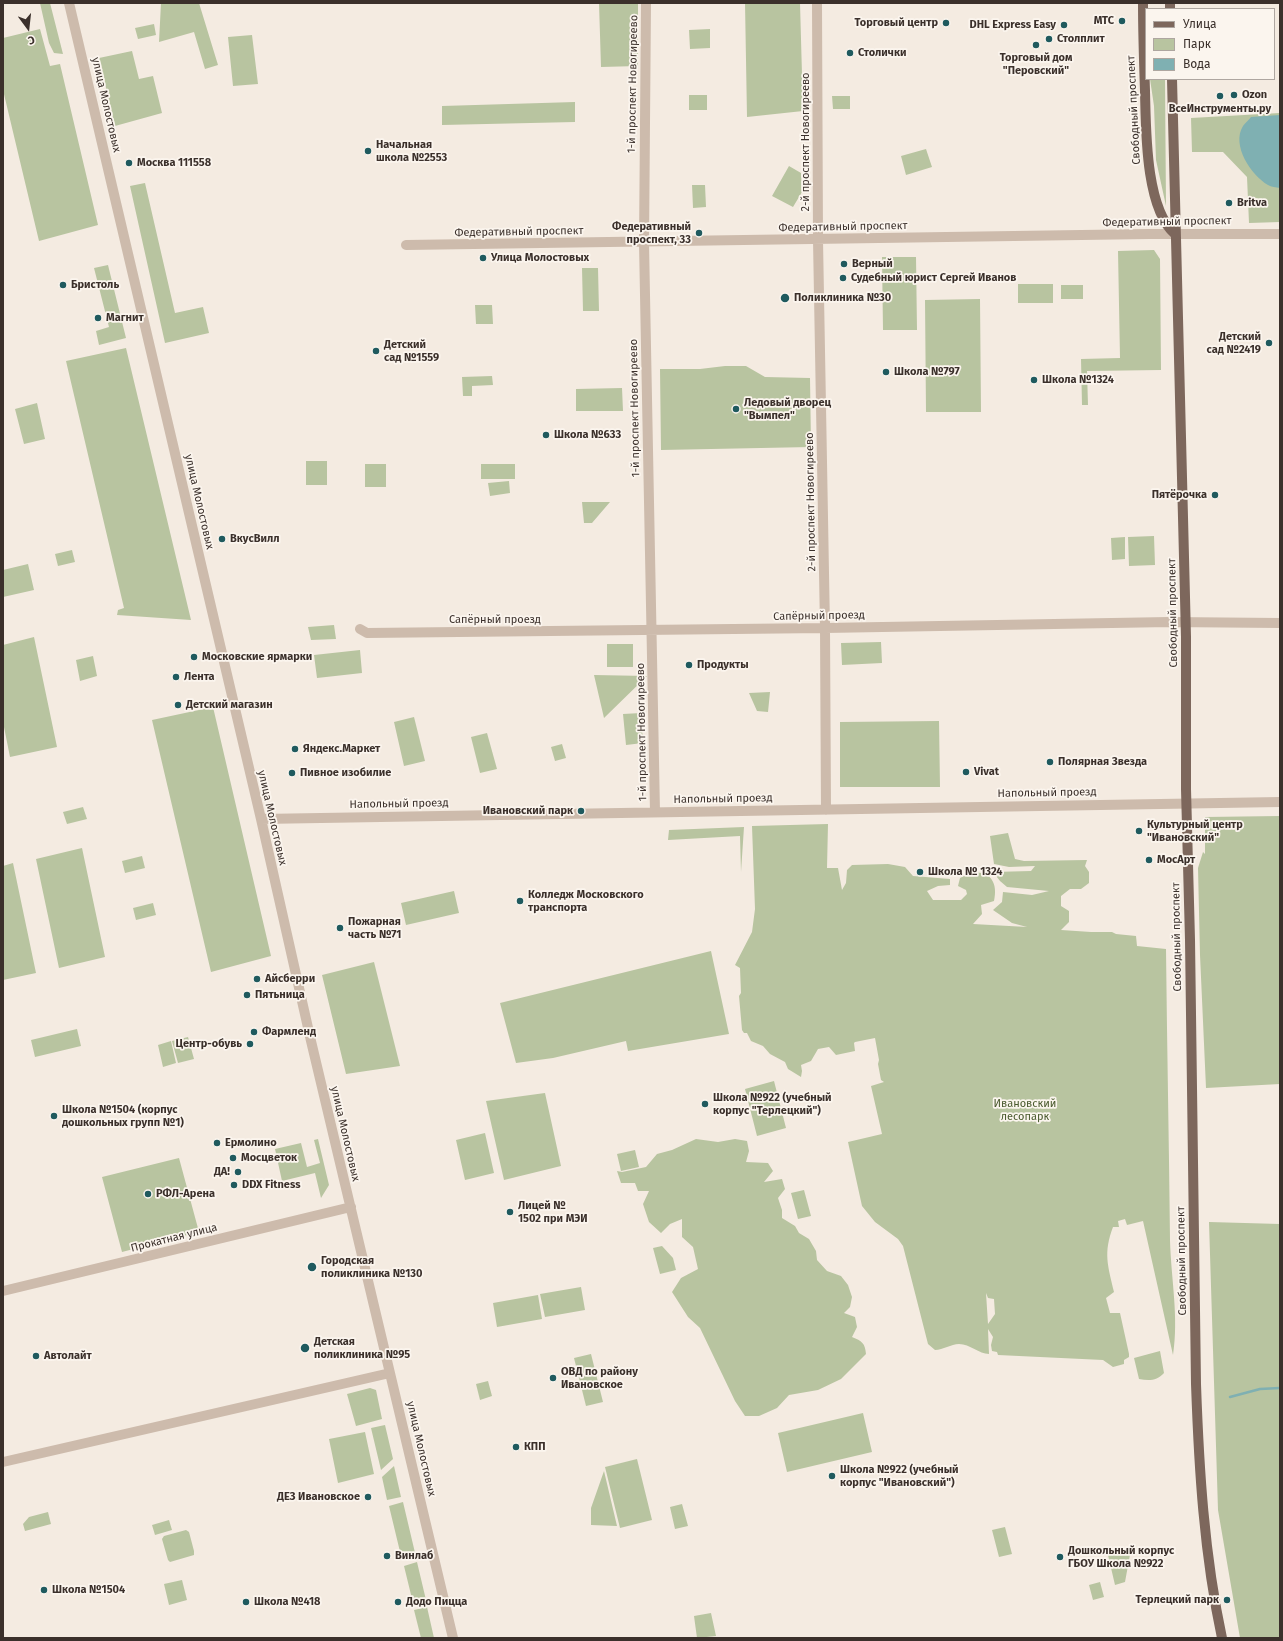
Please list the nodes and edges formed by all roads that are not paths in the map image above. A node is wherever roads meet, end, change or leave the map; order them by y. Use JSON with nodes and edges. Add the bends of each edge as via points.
{"nodes":[{"id":1,"x":69,"y":3,"type":"edge"},
{"id":2,"x":646,"y":3,"type":"edge"},
{"id":3,"x":817,"y":3,"type":"edge"},
{"id":4,"x":1144,"y":8,"type":"edge"},
{"id":5,"x":1145,"y":55,"type":"edge"},
{"id":6,"x":1146,"y":80,"type":"edge"},
{"id":7,"x":1172,"y":80,"type":"edge"},
{"id":8,"x":1176,"y":234,"type":"junction"},
{"id":9,"x":1280,"y":234,"type":"edge"},
{"id":10,"x":818,"y":240,"type":"junction"},
{"id":11,"x":644,"y":243,"type":"junction"},
{"id":12,"x":406,"y":245,"type":"dead end"},
{"id":13,"x":1185,"y":622,"type":"junction"},
{"id":14,"x":1280,"y":623,"type":"edge"},
{"id":15,"x":360,"y":628,"type":"dead end"},
{"id":16,"x":825,"y":628,"type":"junction"},
{"id":17,"x":652,"y":631,"type":"junction"},
{"id":18,"x":1186,"y":802,"type":"junction"},
{"id":19,"x":1280,"y":802,"type":"edge"},
{"id":20,"x":826,"y":810,"type":"junction"},
{"id":21,"x":655,"y":812,"type":"junction"},
{"id":22,"x":261,"y":819,"type":"junction"},
{"id":23,"x":351,"y":1207,"type":"junction"},
{"id":24,"x":3,"y":1291,"type":"edge"},
{"id":25,"x":390,"y":1372,"type":"junction"},
{"id":26,"x":3,"y":1462,"type":"edge"},
{"id":27,"x":453,"y":1638,"type":"edge"},
{"id":28,"x":1222,"y":1638,"type":"edge"}],
"edges":[{"from":1,"to":22,"type":"street","name":"улица Молостовых"},
{"from":2,"to":11,"type":"street","name":"1-й проспект Новогиреево"},
{"from":3,"to":10,"type":"street","name":"2-й проспект Новогиреево"},
{"from":4,"to":5,"type":"main road","name":"Свободный проспект"},
{"from":6,"to":8,"type":"main road","name":"Свободный проспект","via":[[1150,172],[1162,213]]},
{"from":7,"to":8,"type":"main road","name":"Свободный проспект"},
{"from":8,"to":9,"type":"street","name":"Федеративный проспект"},
{"from":8,"to":10,"type":"street","name":"Федеративный проспект"},
{"from":8,"to":13,"type":"main road","name":"Свободный проспект"},
{"from":10,"to":11,"type":"street","name":"Федеративный проспект"},
{"from":10,"to":16,"type":"street","name":"2-й проспект Новогиреево"},
{"from":11,"to":12,"type":"street","name":"Федеративный проспект"},
{"from":11,"to":17,"type":"street","name":"1-й проспект Новогиреево"},
{"from":13,"to":14,"type":"street","name":"Сапёрный проезд"},
{"from":13,"to":16,"type":"street","name":"Сапёрный проезд"},
{"from":13,"to":18,"type":"main road","name":"Свободный проспект"},
{"from":15,"to":17,"type":"street","name":"Сапёрный проезд","via":[[367,633]]},
{"from":16,"to":17,"type":"street","name":"Сапёрный проезд"},
{"from":16,"to":20,"type":"street","name":"2-й проспект Новогиреево"},
{"from":17,"to":21,"type":"street","name":"1-й проспект Новогиреево"},
{"from":18,"to":19,"type":"street","name":"Напольный проезд"},
{"from":18,"to":20,"type":"street","name":"Напольный проезд"},
{"from":18,"to":28,"type":"main road","name":"Свободный проспект","via":[[1198,1449],[1207,1554]]},
{"from":20,"to":21,"type":"street","name":"Напольный проезд"},
{"from":21,"to":22,"type":"street","name":"Напольный проезд"},
{"from":22,"to":23,"type":"street","name":"улица Молостовых"},
{"from":23,"to":24,"type":"street","name":"Прокатная улица"},
{"from":23,"to":25,"type":"street","name":"улица Молостовых"},
{"from":25,"to":26,"type":"street"},
{"from":25,"to":27,"type":"street","name":"улица Молостовых"}]}
